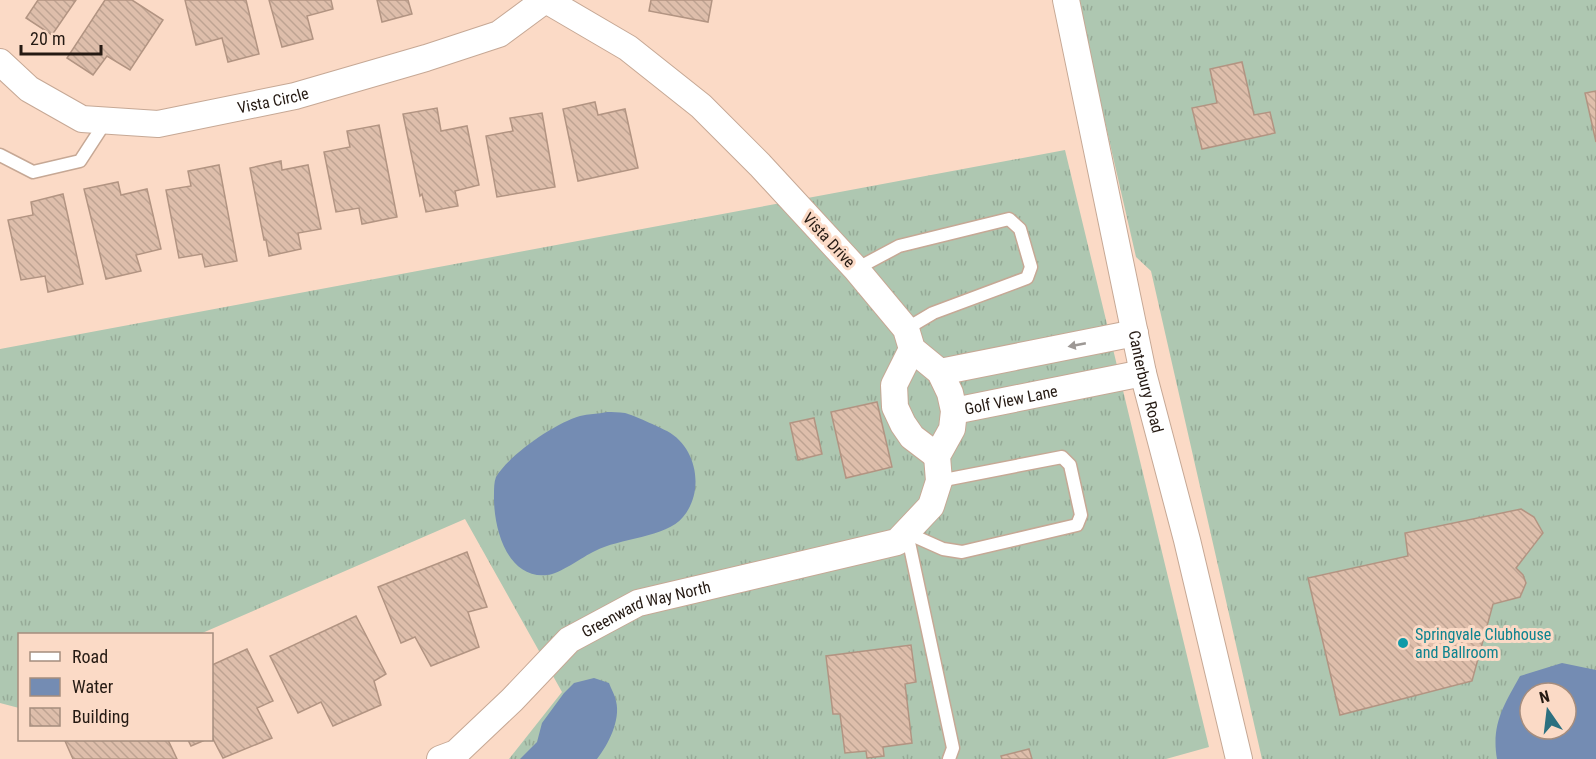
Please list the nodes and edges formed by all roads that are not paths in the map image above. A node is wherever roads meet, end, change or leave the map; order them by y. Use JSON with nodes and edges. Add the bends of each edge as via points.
{"nodes":[{"id":1,"x":546,"y":0,"type":"edge"},
{"id":2,"x":1066,"y":0,"type":"edge"},
{"id":3,"x":0,"y":62,"type":"edge"},
{"id":4,"x":107,"y":120,"type":"junction"},
{"id":5,"x":0,"y":155,"type":"edge"},
{"id":6,"x":856,"y":270,"type":"junction"},
{"id":7,"x":1135,"y":333,"type":"junction"},
{"id":8,"x":909,"y":339,"type":"junction"},
{"id":9,"x":940,"y":372,"type":"junction"},
{"id":10,"x":1143,"y":373,"type":"junction"},
{"id":11,"x":954,"y":411,"type":"junction"},
{"id":12,"x":938,"y":468,"type":"junction"},
{"id":13,"x":902,"y":538,"type":"junction"},
{"id":14,"x":440,"y":759,"type":"edge"},
{"id":15,"x":949,"y":759,"type":"edge"},
{"id":16,"x":1239,"y":759,"type":"edge"}],
"edges":[{"from":1,"to":4,"type":"street","name":"Vista Circle","via":[[499,34],[296,96],[158,124]]},
{"from":1,"to":6,"type":"street","name":"Vista Drive","via":[[628,48],[701,106]]},
{"from":2,"to":7,"type":"street","name":"Canterbury Road"},
{"from":3,"to":4,"type":"street","name":"Vista Circle","via":[[29,88],[82,118]]},
{"from":4,"to":5,"type":"lane","via":[[80,161],[33,172]]},
{"from":6,"to":8,"type":"street","name":"Vista Drive"},
{"from":6,"to":8,"type":"lane","via":[[899,246],[1009,219],[1020,229],[1031,267],[1027,278],[933,313]]},
{"from":7,"to":9,"type":"street","one_way":true},
{"from":7,"to":10,"type":"street","name":"Canterbury Road"},
{"from":8,"to":9,"type":"street","name":"Vista Drive"},
{"from":8,"to":12,"type":"street","via":[[894,385],[895,407],[912,437]]},
{"from":9,"to":11,"type":"street"},
{"from":10,"to":11,"type":"street","name":"Golf View Lane"},
{"from":10,"to":16,"type":"street","name":"Canterbury Road"},
{"from":11,"to":12,"type":"street","name":"Golf View Lane"},
{"from":12,"to":13,"type":"street","name":"Golf View Lane","via":[[931,506]]},
{"from":12,"to":13,"type":"lane","via":[[1062,457],[1070,465],[1081,515],[1077,525],[962,552]]},
{"from":13,"to":14,"type":"street","name":"Greenward Way North","via":[[638,603],[569,640],[456,753]]},
{"from":13,"to":15,"type":"lane","via":[[953,748]]}]}
